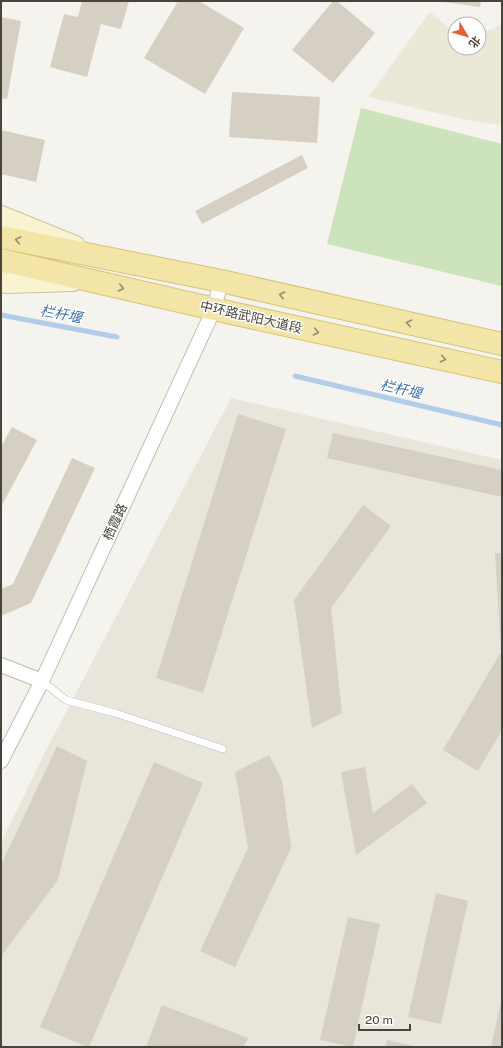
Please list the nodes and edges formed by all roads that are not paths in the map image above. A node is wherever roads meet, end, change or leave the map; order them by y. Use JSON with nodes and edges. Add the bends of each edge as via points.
{"nodes":[{"id":1,"x":1,"y":216,"type":"edge"},
{"id":2,"x":1,"y":237,"type":"edge"},
{"id":3,"x":103,"y":257,"type":"junction"},
{"id":4,"x":1,"y":260,"type":"edge"},
{"id":5,"x":221,"y":280,"type":"junction"},
{"id":6,"x":92,"y":281,"type":"junction"},
{"id":7,"x":1,"y":282,"type":"edge"},
{"id":8,"x":214,"y":309,"type":"junction"},
{"id":9,"x":502,"y":344,"type":"edge"},
{"id":10,"x":502,"y":372,"type":"edge"},
{"id":11,"x":1,"y":665,"type":"edge"},
{"id":12,"x":42,"y":681,"type":"junction"},
{"id":13,"x":223,"y":750,"type":"dead end"},
{"id":14,"x":1,"y":761,"type":"edge"}],
"edges":[{"from":1,"to":3,"type":"main road"},
{"from":3,"to":2,"type":"main road","one_way":true},
{"from":3,"to":5,"type":"main road"},
{"from":4,"to":6,"type":"main road","name":"中环路武阳大道段"},
{"from":5,"to":8,"type":"street","name":"栖霞路"},
{"from":9,"to":5,"type":"main road","one_way":true},
{"from":6,"to":7,"type":"main road"},
{"from":6,"to":8,"type":"main road","name":"中环路武阳大道段","one_way":true},
{"from":8,"to":10,"type":"main road","name":"中环路武阳大道段","one_way":true},
{"from":8,"to":12,"type":"street","name":"栖霞路"},
{"from":11,"to":12,"type":"street"},
{"from":12,"to":13,"type":"lane","via":[[66,700],[115,713]]},
{"from":12,"to":14,"type":"street","name":"栖霞路"}]}
